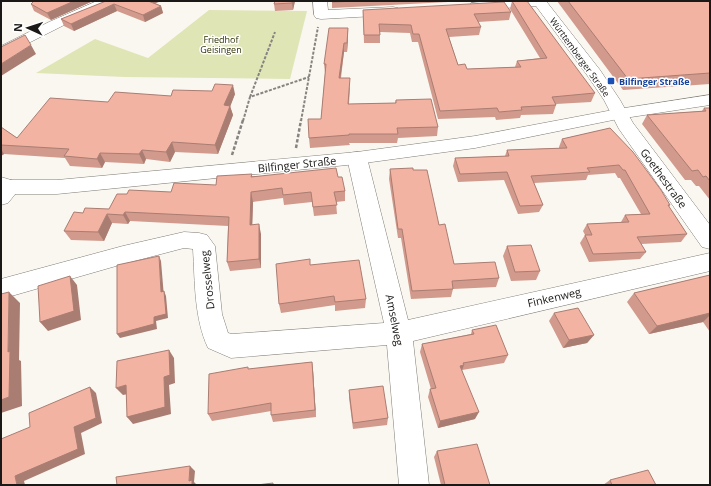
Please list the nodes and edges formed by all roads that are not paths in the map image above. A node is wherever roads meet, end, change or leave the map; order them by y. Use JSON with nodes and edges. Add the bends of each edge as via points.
{"nodes":[{"id":1,"x":108,"y":1,"type":"edge"},
{"id":2,"x":539,"y":2,"type":"edge"},
{"id":3,"x":463,"y":7,"type":"edge"},
{"id":4,"x":320,"y":8,"type":"edge"},
{"id":5,"x":408,"y":10,"type":"edge"},
{"id":6,"x":1,"y":52,"type":"edge"},
{"id":7,"x":710,"y":100,"type":"edge"},
{"id":8,"x":618,"y":114,"type":"junction"},
{"id":9,"x":357,"y":158,"type":"junction"},
{"id":10,"x":4,"y":190,"type":"edge"},
{"id":11,"x":710,"y":241,"type":"edge"},
{"id":12,"x":710,"y":262,"type":"edge"},
{"id":13,"x":1,"y":289,"type":"edge"},
{"id":14,"x":399,"y":333,"type":"junction"},
{"id":15,"x":414,"y":485,"type":"edge"}],
"edges":[{"from":1,"to":6,"type":"street","via":[[33,34]]},
{"from":2,"to":3,"type":"street"},
{"from":2,"to":8,"type":"street","name":"Württemberger Straße","via":[[594,73]]},
{"from":4,"to":5,"type":"street"},
{"from":7,"to":8,"type":"street","name":"Bilfinger Straße"},
{"from":8,"to":9,"type":"street","name":"Bilfinger Straße","via":[[475,142]]},
{"from":8,"to":11,"type":"street","name":"Goethestraße"},
{"from":9,"to":10,"type":"street","name":"Bilfinger Straße"},
{"from":9,"to":14,"type":"street","name":"Amselweg"},
{"from":12,"to":14,"type":"street","name":"Finkenweg"},
{"from":13,"to":14,"type":"street","name":"Drosselweg","via":[[123,254],[184,240],[199,242],[204,246],[210,314],[218,340],[231,346]]},
{"from":14,"to":15,"type":"street","name":"Amselweg"}]}
